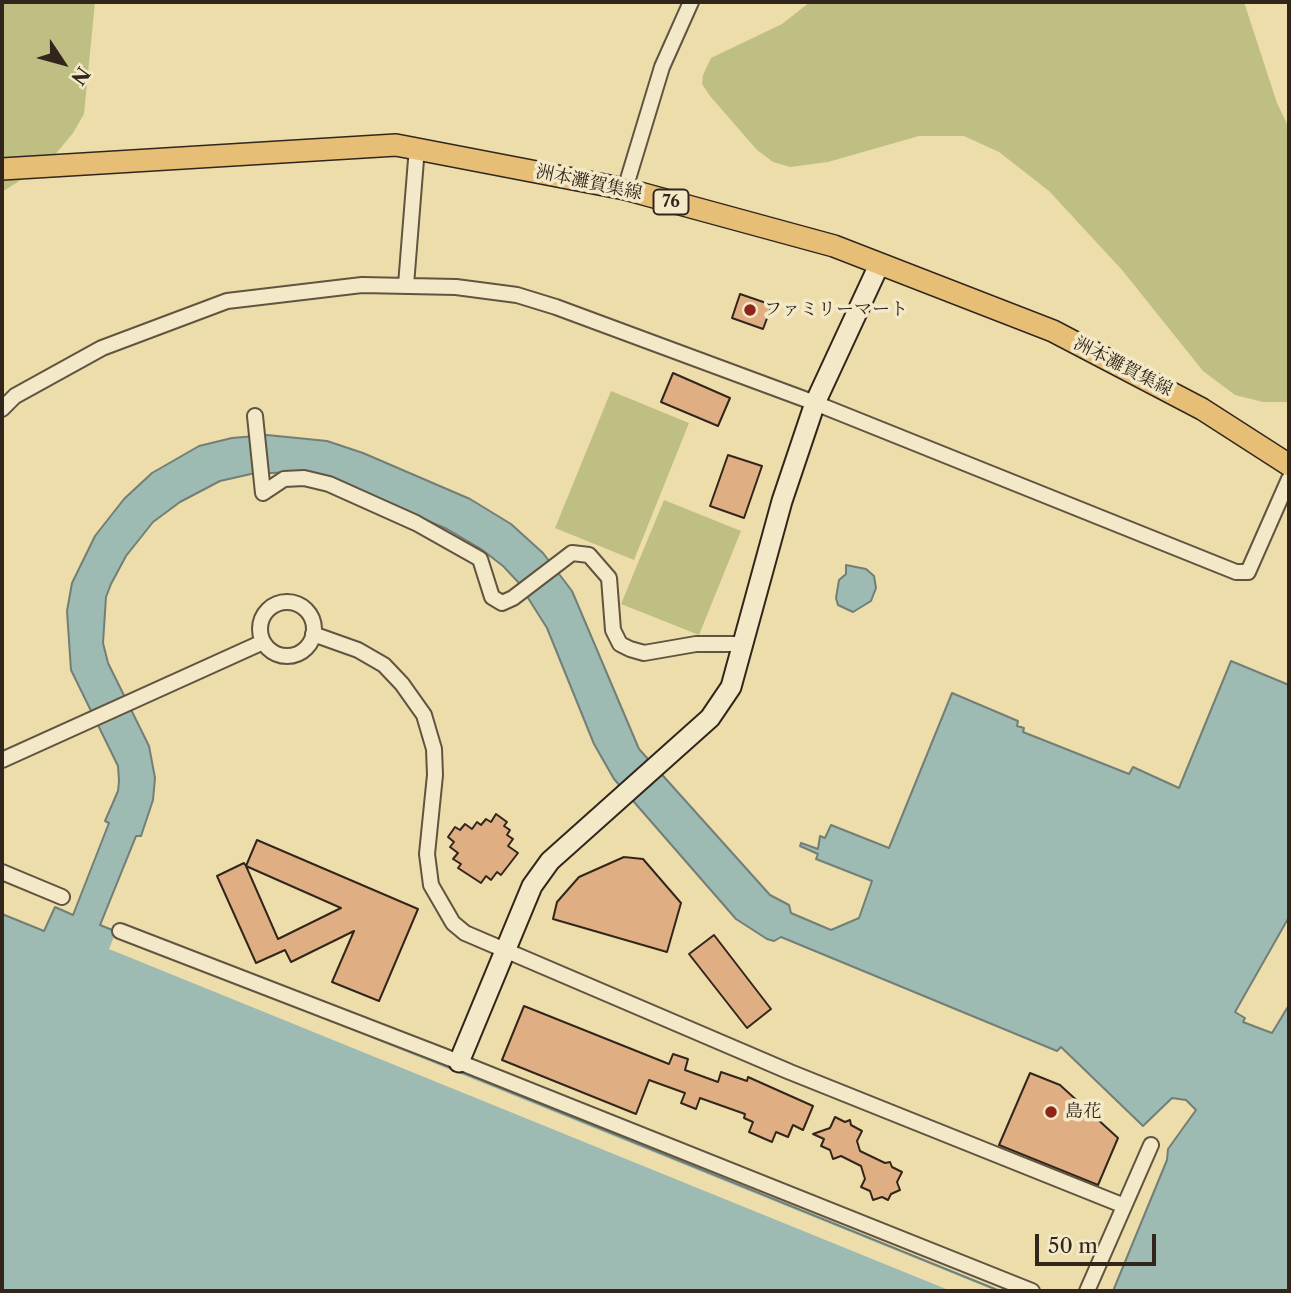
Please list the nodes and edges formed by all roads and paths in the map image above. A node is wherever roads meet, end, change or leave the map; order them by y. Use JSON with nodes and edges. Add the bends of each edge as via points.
{"nodes":[{"id":1,"x":691,"y":2,"type":"edge"},
{"id":2,"x":417,"y":147,"type":"junction"},
{"id":3,"x":2,"y":169,"type":"edge"},
{"id":4,"x":625,"y":189,"type":"junction"},
{"id":5,"x":879,"y":265,"type":"junction"},
{"id":6,"x":406,"y":285,"type":"junction"},
{"id":7,"x":8,"y":394,"type":"edge"},
{"id":8,"x":816,"y":402,"type":"junction"},
{"id":9,"x":2,"y":409,"type":"edge"},
{"id":10,"x":255,"y":416,"type":"dead end"},
{"id":11,"x":1289,"y":465,"type":"edge"},
{"id":12,"x":1289,"y":479,"type":"edge"},
{"id":13,"x":313,"y":634,"type":"junction"},
{"id":14,"x":263,"y":642,"type":"junction"},
{"id":15,"x":744,"y":644,"type":"junction"},
{"id":16,"x":2,"y":760,"type":"edge"},
{"id":17,"x":2,"y":872,"type":"edge"},
{"id":18,"x":62,"y":897,"type":"dead end"},
{"id":19,"x":120,"y":931,"type":"dead end"},
{"id":20,"x":506,"y":952,"type":"junction"},
{"id":21,"x":459,"y":1062,"type":"junction"},
{"id":22,"x":1151,"y":1145,"type":"dead end"},
{"id":23,"x":1122,"y":1205,"type":"junction"},
{"id":24,"x":1032,"y":1291,"type":"edge"},
{"id":25,"x":1087,"y":1291,"type":"edge"}],
"edges":[{"from":1,"to":4,"type":"street","via":[[662,67]]},
{"from":2,"to":3,"type":"main road","name":"洲本灘賀集線","number":"76"},
{"from":2,"to":4,"type":"main road","name":"洲本灘賀集線","number":"76"},
{"from":2,"to":6,"type":"street"},
{"from":4,"to":5,"type":"main road","name":"洲本灘賀集線","number":"76","via":[[834,246]]},
{"from":5,"to":8,"type":"street"},
{"from":5,"to":11,"type":"main road","name":"洲本灘賀集線","number":"76","via":[[1053,331],[1202,408]]},
{"from":6,"to":7,"type":"street","via":[[314,289],[215,304],[102,348]]},
{"from":6,"to":8,"type":"street","via":[[517,295]]},
{"from":7,"to":9,"type":"street"},
{"from":8,"to":12,"type":"street","via":[[1236,572],[1248,572]]},
{"from":8,"to":15,"type":"street","via":[[764,563]]},
{"from":10,"to":15,"type":"street","via":[[263,493],[284,479],[304,478],[329,484],[391,512],[480,559],[492,597],[502,603],[572,553],[589,555],[609,578],[613,630],[620,644],[630,649],[644,653],[696,644]]},
{"from":13,"to":14,"type":"street","via":[[308,646],[294,655],[276,654]]},
{"from":13,"to":14,"type":"street","via":[[313,622],[303,608],[288,602],[270,608],[260,624]]},
{"from":13,"to":20,"type":"street","via":[[384,665],[424,715],[435,775],[427,853],[432,885],[453,923]]},
{"from":14,"to":16,"type":"street"},
{"from":15,"to":20,"type":"street","via":[[731,687],[710,718],[550,861],[532,886]]},
{"from":17,"to":18,"type":"street"},
{"from":19,"to":21,"type":"street"},
{"from":20,"to":21,"type":"street"},
{"from":20,"to":23,"type":"street"},
{"from":21,"to":24,"type":"street"},
{"from":22,"to":23,"type":"street"},
{"from":23,"to":25,"type":"street"}]}
